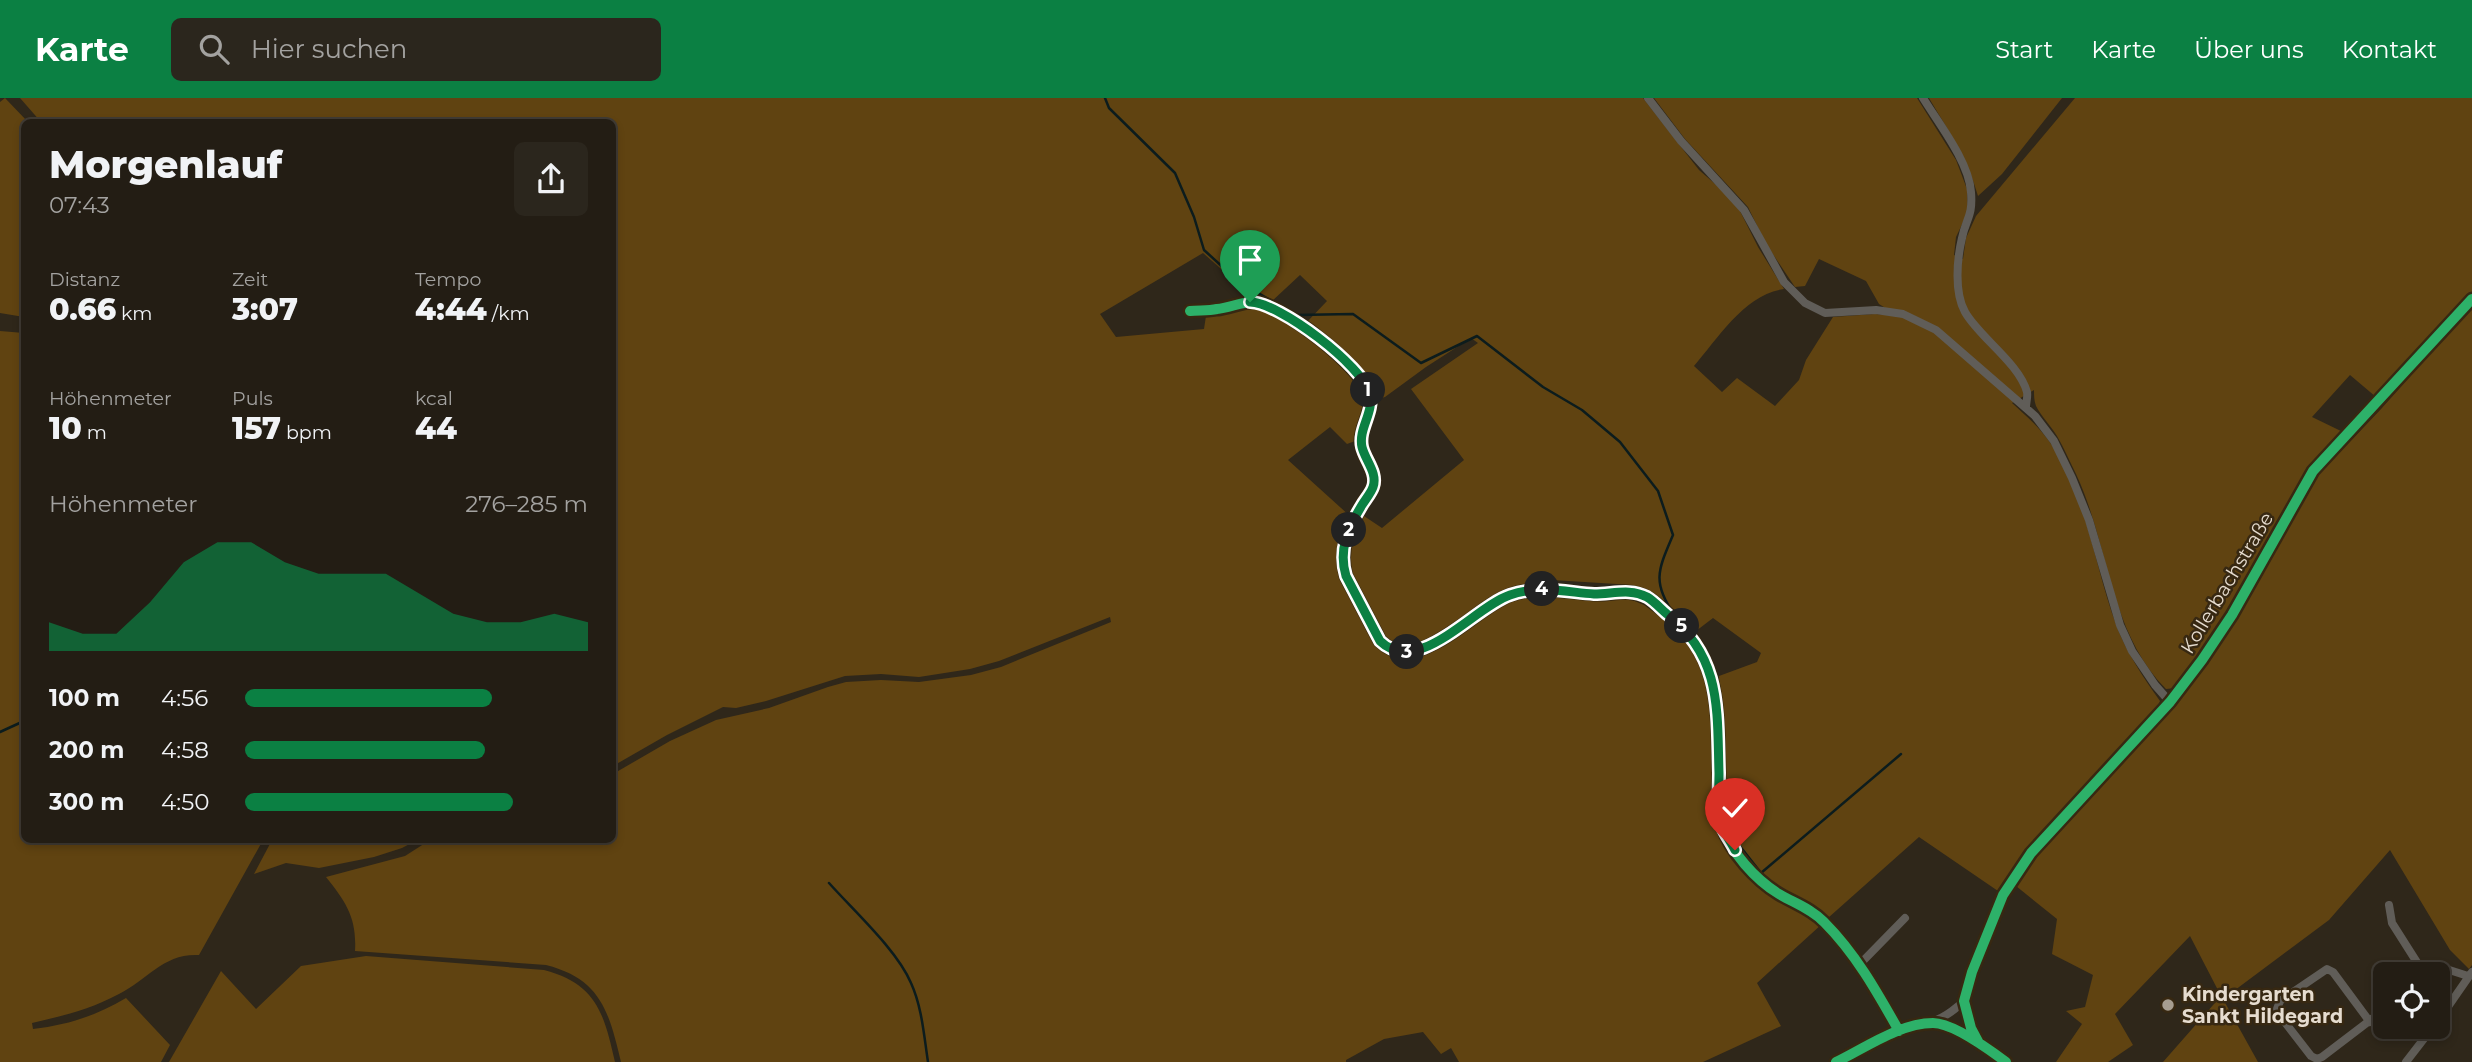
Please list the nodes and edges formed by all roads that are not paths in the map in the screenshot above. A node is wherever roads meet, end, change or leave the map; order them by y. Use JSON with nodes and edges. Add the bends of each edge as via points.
{"nodes":[{"id":1,"x":1648,"y":98,"type":"edge"},
{"id":2,"x":1923,"y":98,"type":"edge"},
{"id":3,"x":2472,"y":299,"type":"edge"},
{"id":4,"x":1190,"y":311,"type":"dead end"},
{"id":5,"x":2026,"y":407,"type":"junction"},
{"id":6,"x":2170,"y":702,"type":"junction"},
{"id":7,"x":2389,"y":905,"type":"dead end"},
{"id":8,"x":1905,"y":918,"type":"dead end"},
{"id":9,"x":2418,"y":962,"type":"edge"},
{"id":10,"x":1860,"y":964,"type":"junction"},
{"id":11,"x":2450,"y":969,"type":"edge"},
{"id":12,"x":2470,"y":974,"type":"edge"},
{"id":13,"x":1964,"y":1001,"type":"junction"},
{"id":14,"x":2450,"y":1005,"type":"edge"},
{"id":15,"x":2373,"y":1019,"type":"edge"},
{"id":16,"x":2370,"y":1021,"type":"junction"},
{"id":17,"x":1935,"y":1023,"type":"junction"},
{"id":18,"x":1899,"y":1031,"type":"junction"},
{"id":19,"x":2424,"y":1039,"type":"edge"},
{"id":20,"x":1979,"y":1043,"type":"junction"},
{"id":21,"x":1836,"y":1062,"type":"edge"},
{"id":22,"x":2006,"y":1062,"type":"edge"},
{"id":23,"x":2406,"y":1062,"type":"edge"}],
"edges":[{"from":1,"to":5,"type":"street","via":[[1731,194],[1784,282],[1805,303],[1825,313],[1876,310],[1903,314],[1936,330]]},
{"from":2,"to":5,"type":"street","via":[[1959,158],[1971,188],[1972,212],[1962,236],[1958,265],[1964,312],[2015,372],[2027,393]]},
{"from":3,"to":6,"type":"street","name":"Kollerbachstraße","via":[[2313,471],[2232,615]]},
{"from":4,"to":10,"type":"street","via":[[1250,302],[1271,306],[1324,342],[1366,384],[1370,409],[1361,444],[1374,486],[1345,537],[1343,565],[1380,641],[1388,648],[1420,649],[1508,595],[1531,589],[1630,592],[1647,598],[1684,629],[1702,653],[1713,679],[1722,826],[1752,872],[1824,921]]},
{"from":5,"to":6,"type":"street","via":[[2054,441],[2072,478],[2132,650]]},
{"from":6,"to":13,"type":"street","name":"Kollerbachstraße","via":[[2031,853],[1993,916]]},
{"from":7,"to":9,"type":"street","via":[[2392,923]]},
{"from":8,"to":10,"type":"street"},
{"from":10,"to":18,"type":"street"},
{"from":11,"to":12,"type":"street"},
{"from":12,"to":14,"type":"street"},
{"from":13,"to":17,"type":"street"},
{"from":13,"to":20,"type":"street"},
{"from":15,"to":16,"type":"street"},
{"from":16,"to":16,"type":"street","via":[[2317,1059],[2277,1009],[2280,1001],[2328,969]]},
{"from":17,"to":18,"type":"street"},
{"from":17,"to":20,"type":"street"},
{"from":18,"to":21,"type":"street"},
{"from":19,"to":23,"type":"street"},
{"from":20,"to":22,"type":"street"}]}
